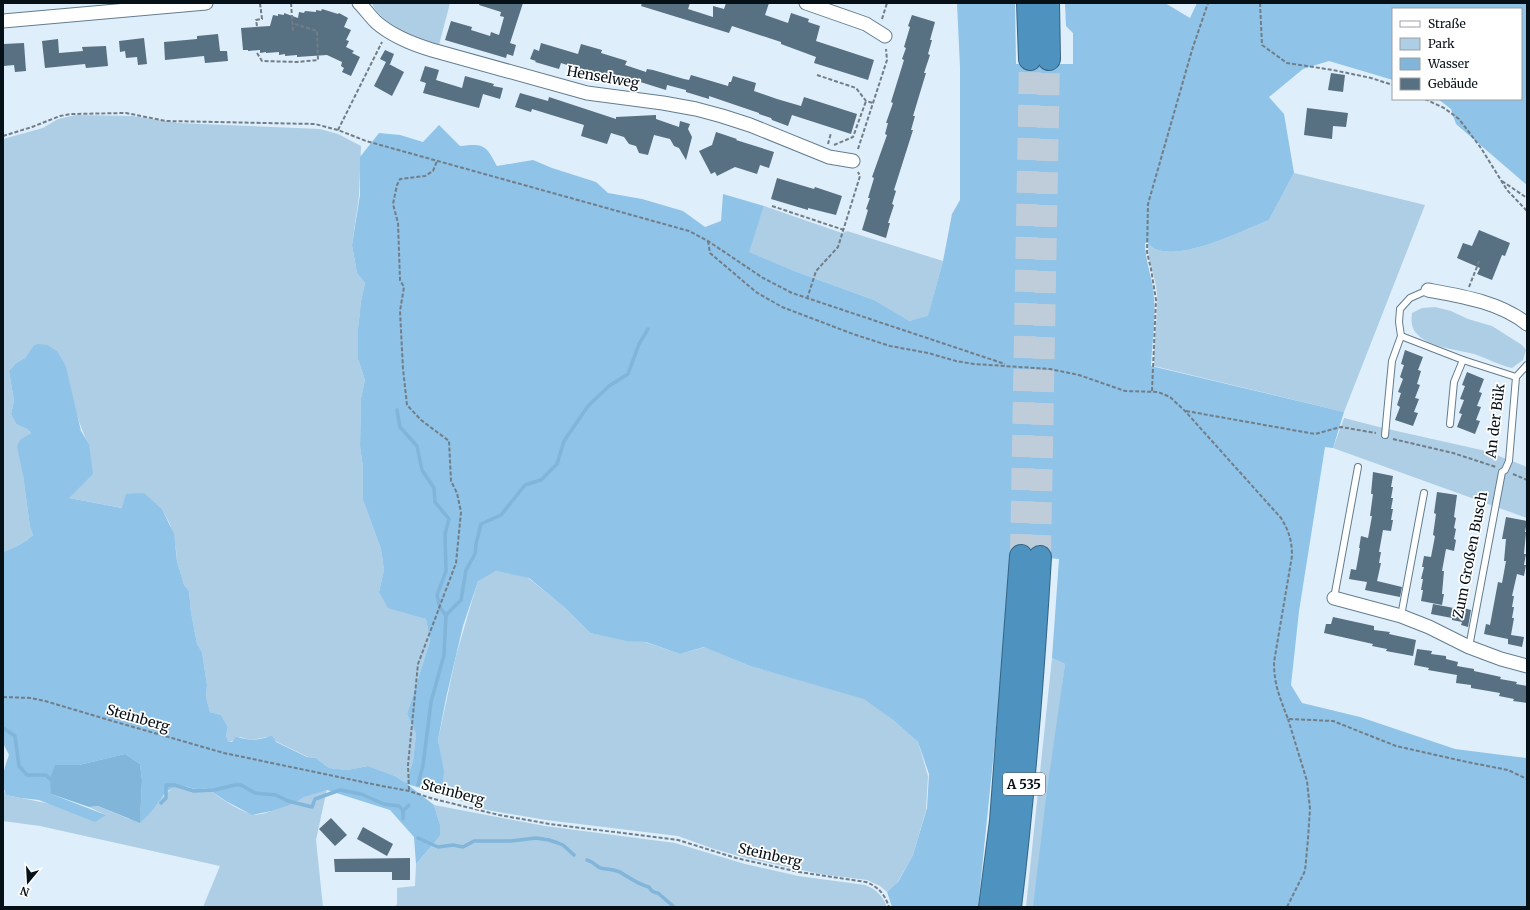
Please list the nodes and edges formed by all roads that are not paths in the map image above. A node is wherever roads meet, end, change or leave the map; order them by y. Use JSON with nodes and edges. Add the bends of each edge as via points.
{"nodes":[{"id":1,"x":206,"y":3,"type":"edge"},
{"id":2,"x":359,"y":3,"type":"edge"},
{"id":3,"x":806,"y":3,"type":"edge"},
{"id":4,"x":1028,"y":3,"type":"edge"},
{"id":5,"x":1048,"y":3,"type":"edge"},
{"id":6,"x":3,"y":21,"type":"edge"},
{"id":7,"x":881,"y":35,"type":"road end"},
{"id":8,"x":853,"y":161,"type":"dead end"},
{"id":9,"x":1428,"y":290,"type":"joint"},
{"id":10,"x":1527,"y":324,"type":"edge"},
{"id":11,"x":1401,"y":336,"type":"junction"},
{"id":12,"x":1463,"y":360,"type":"junction"},
{"id":13,"x":1527,"y":365,"type":"edge"},
{"id":14,"x":1516,"y":376,"type":"junction"},
{"id":15,"x":1450,"y":424,"type":"dead end"},
{"id":16,"x":1385,"y":435,"type":"road end"},
{"id":17,"x":1358,"y":467,"type":"dead end"},
{"id":18,"x":1505,"y":470,"type":"joint"},
{"id":19,"x":1424,"y":493,"type":"dead end"},
{"id":20,"x":1334,"y":598,"type":"joint"},
{"id":21,"x":1401,"y":616,"type":"junction"},
{"id":22,"x":1469,"y":647,"type":"junction"},
{"id":23,"x":1527,"y":666,"type":"edge"},
{"id":24,"x":990,"y":907,"type":"edge"},
{"id":25,"x":1010,"y":907,"type":"edge"}],
"edges":[{"from":1,"to":6,"type":"street"},
{"from":2,"to":8,"type":"street","name":"Henselweg","via":[[375,21],[409,43],[587,93],[696,109],[757,127],[829,157]]},
{"from":3,"to":7,"type":"street","via":[[866,24]]},
{"from":4,"to":5,"type":"highway","via":[[1039,59]]},
{"from":9,"to":10,"type":"street","via":[[1465,297],[1493,306]]},
{"from":9,"to":11,"type":"lane","via":[[1410,298],[1400,309]]},
{"from":11,"to":12,"type":"lane","name":"An der Bük"},
{"from":11,"to":16,"type":"lane","via":[[1392,361]]},
{"from":12,"to":14,"type":"lane","name":"An der Bük"},
{"from":12,"to":15,"type":"lane","via":[[1454,382]]},
{"from":13,"to":14,"type":"lane","name":"An der Bük"},
{"from":14,"to":18,"type":"lane","name":"An der Bük","via":[[1509,460]]},
{"from":17,"to":20,"type":"lane","name":"Zum Großen Busch"},
{"from":18,"to":22,"type":"lane","name":"Zum Großen Busch","via":[[1502,472]]},
{"from":19,"to":21,"type":"lane"},
{"from":20,"to":21,"type":"street","name":"Zum Großen Busch"},
{"from":21,"to":22,"type":"street","name":"Zum Großen Busch"},
{"from":22,"to":23,"type":"street","name":"Zum Großen Busch"},
{"from":24,"to":25,"type":"highway","number":"A 535","via":[[1031,557],[1034,670]]}]}
